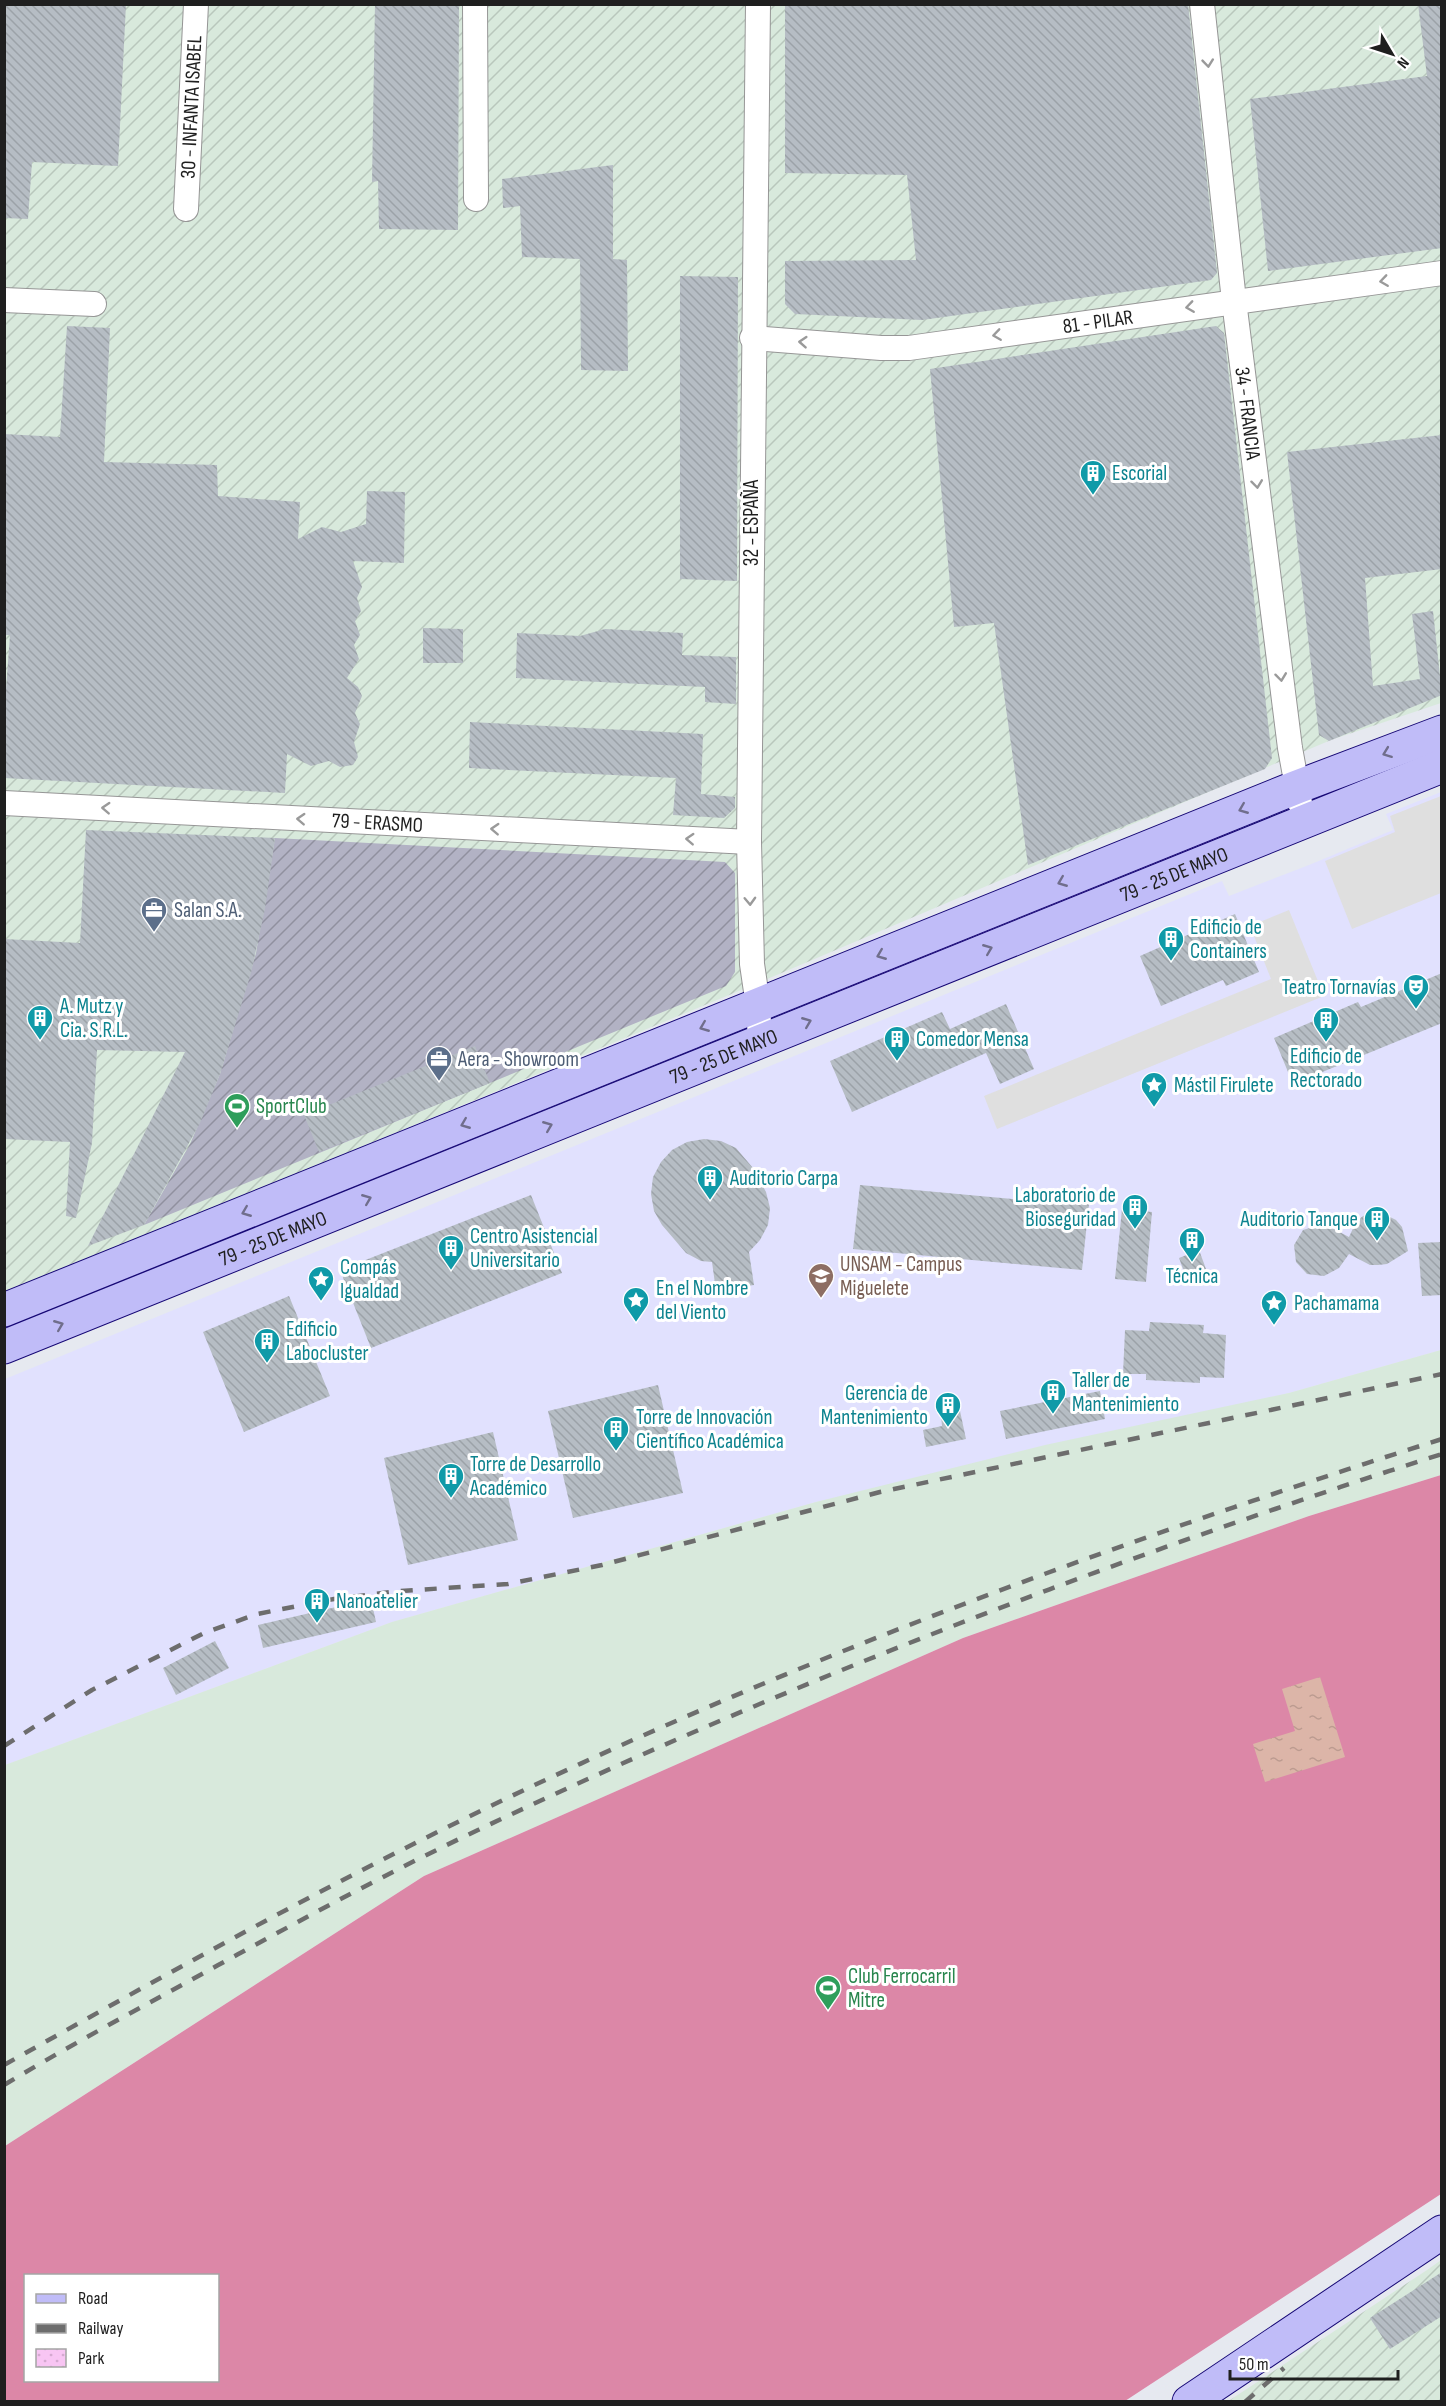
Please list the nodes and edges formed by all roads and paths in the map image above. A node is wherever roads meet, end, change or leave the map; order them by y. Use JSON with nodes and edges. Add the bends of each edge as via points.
{"nodes":[{"id":1,"x":196,"y":4,"type":"edge"},
{"id":2,"x":475,"y":4,"type":"edge"},
{"id":3,"x":758,"y":4,"type":"edge"},
{"id":4,"x":1202,"y":4,"type":"edge"},
{"id":5,"x":476,"y":199,"type":"dead end"},
{"id":6,"x":186,"y":209,"type":"dead end"},
{"id":7,"x":1442,"y":273,"type":"edge"},
{"id":8,"x":4,"y":300,"type":"edge"},
{"id":9,"x":1234,"y":301,"type":"junction"},
{"id":10,"x":94,"y":304,"type":"dead end"},
{"id":11,"x":752,"y":338,"type":"junction"},
{"id":12,"x":1442,"y":732,"type":"edge"},
{"id":13,"x":1442,"y":766,"type":"edge"},
{"id":14,"x":1297,"y":788,"type":"junction"},
{"id":15,"x":4,"y":803,"type":"edge"},
{"id":16,"x":1304,"y":821,"type":"junction"},
{"id":17,"x":749,"y":843,"type":"junction"},
{"id":18,"x":759,"y":1005,"type":"junction"},
{"id":19,"x":760,"y":1041,"type":"junction"},
{"id":20,"x":4,"y":1310,"type":"edge"},
{"id":21,"x":4,"y":1347,"type":"edge"},
{"id":22,"x":1442,"y":2232,"type":"edge"},
{"id":23,"x":1189,"y":2402,"type":"edge"}],
"edges":[{"from":1,"to":6,"type":"street","name":"30 - INFANTA ISABEL"},
{"from":2,"to":5,"type":"street"},
{"from":3,"to":11,"type":"street","name":"32 - ESPAÑA"},
{"from":4,"to":9,"type":"street","name":"34 - FRANCIA","one_way":true},
{"from":7,"to":9,"type":"street","name":"81 - PILAR","one_way":true},
{"from":8,"to":10,"type":"street"},
{"from":9,"to":11,"type":"street","name":"81 - PILAR","one_way":true,"via":[[909,348]]},
{"from":9,"to":14,"type":"street","name":"34 - FRANCIA","one_way":true},
{"from":11,"to":17,"type":"street","name":"32 - ESPAÑA"},
{"from":12,"to":14,"type":"main road","name":"79 - 25 DE MAYO","one_way":true},
{"from":13,"to":16,"type":"main road","name":"79 - 25 DE MAYO"},
{"from":14,"to":16,"type":"street","name":"34 - FRANCIA"},
{"from":14,"to":18,"type":"main road","name":"79 - 25 DE MAYO","one_way":true},
{"from":17,"to":15,"type":"street","name":"79 - ERASMO","one_way":true},
{"from":19,"to":16,"type":"main road","name":"79 - 25 DE MAYO","one_way":true},
{"from":17,"to":18,"type":"street","name":"32 - ESPAÑA","one_way":true,"via":[[752,964]]},
{"from":18,"to":19,"type":"street","name":"32 - ESPAÑA"},
{"from":18,"to":20,"type":"main road","name":"79 - 25 DE MAYO","one_way":true},
{"from":21,"to":19,"type":"main road","name":"79 - 25 DE MAYO","one_way":true},
{"from":22,"to":23,"type":"main road"}]}
